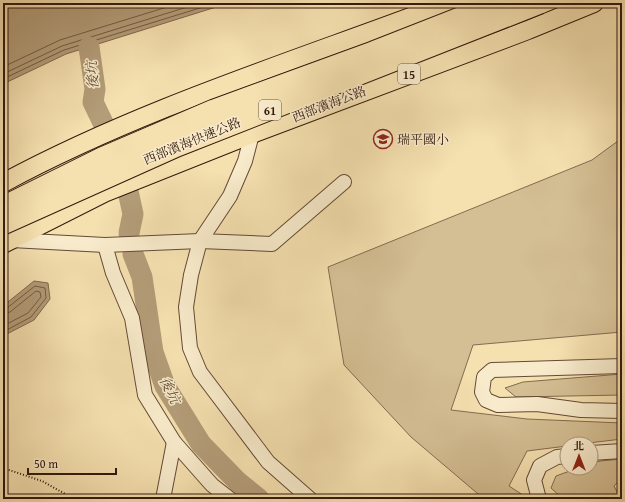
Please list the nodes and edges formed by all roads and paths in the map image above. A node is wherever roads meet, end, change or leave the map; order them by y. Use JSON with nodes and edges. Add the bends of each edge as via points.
{"nodes":[{"id":1,"x":448,"y":3,"type":"edge"},
{"id":2,"x":498,"y":3,"type":"edge"},
{"id":3,"x":540,"y":3,"type":"edge"},
{"id":4,"x":594,"y":3,"type":"edge"},
{"id":5,"x":256,"y":73,"type":"junction"},
{"id":6,"x":252,"y":134,"type":"junction"},
{"id":7,"x":344,"y":182,"type":"dead end"},
{"id":8,"x":3,"y":183,"type":"edge"},
{"id":9,"x":3,"y":207,"type":"edge"},
{"id":10,"x":6,"y":236,"type":"edge"},
{"id":11,"x":200,"y":241,"type":"junction"},
{"id":12,"x":105,"y":245,"type":"junction"},
{"id":13,"x":622,"y":366,"type":"edge"},
{"id":14,"x":622,"y":411,"type":"edge"},
{"id":15,"x":174,"y":442,"type":"junction"},
{"id":16,"x":622,"y":451,"type":"edge"},
{"id":17,"x":599,"y":452,"type":"edge"},
{"id":18,"x":559,"y":457,"type":"edge"},
{"id":19,"x":3,"y":468,"type":"edge"},
{"id":20,"x":74,"y":499,"type":"edge"},
{"id":21,"x":163,"y":499,"type":"edge"},
{"id":22,"x":230,"y":499,"type":"edge"},
{"id":23,"x":310,"y":499,"type":"edge"},
{"id":24,"x":540,"y":499,"type":"edge"}],
"edges":[{"from":1,"to":5,"type":"main road"},
{"from":2,"to":9,"type":"highway","name":"西部濱海快速公路","number":"61","bridge":true,"via":[[214,110],[102,158]]},
{"from":3,"to":10,"type":"highway","name":"西部濱海快速公路","number":"61","bridge":true,"via":[[177,146]]},
{"from":4,"to":6,"type":"main road","name":"西部濱海公路","number":"15"},
{"from":5,"to":6,"type":"street"},
{"from":5,"to":8,"type":"main road","via":[[95,139]]},
{"from":6,"to":10,"type":"main road","name":"西部濱海公路","number":"15","via":[[104,193]]},
{"from":6,"to":11,"type":"street","via":[[245,161],[230,196]]},
{"from":7,"to":11,"type":"street","via":[[272,244]]},
{"from":10,"to":12,"type":"street"},
{"from":11,"to":12,"type":"street"},
{"from":11,"to":23,"type":"street","via":[[186,307],[190,348],[200,372],[268,462]]},
{"from":12,"to":15,"type":"street","via":[[113,273],[132,318],[145,395]]},
{"from":13,"to":14,"type":"street","via":[[492,370],[484,377],[482,392],[486,400],[498,405],[537,404],[581,410]]},
{"from":15,"to":21,"type":"street"},
{"from":15,"to":22,"type":"street","via":[[212,485]]},
{"from":16,"to":17,"type":"street"},
{"from":18,"to":24,"type":"street","via":[[540,466],[534,480]]},
{"from":19,"to":20,"type":"path","via":[[42,481]]}]}
